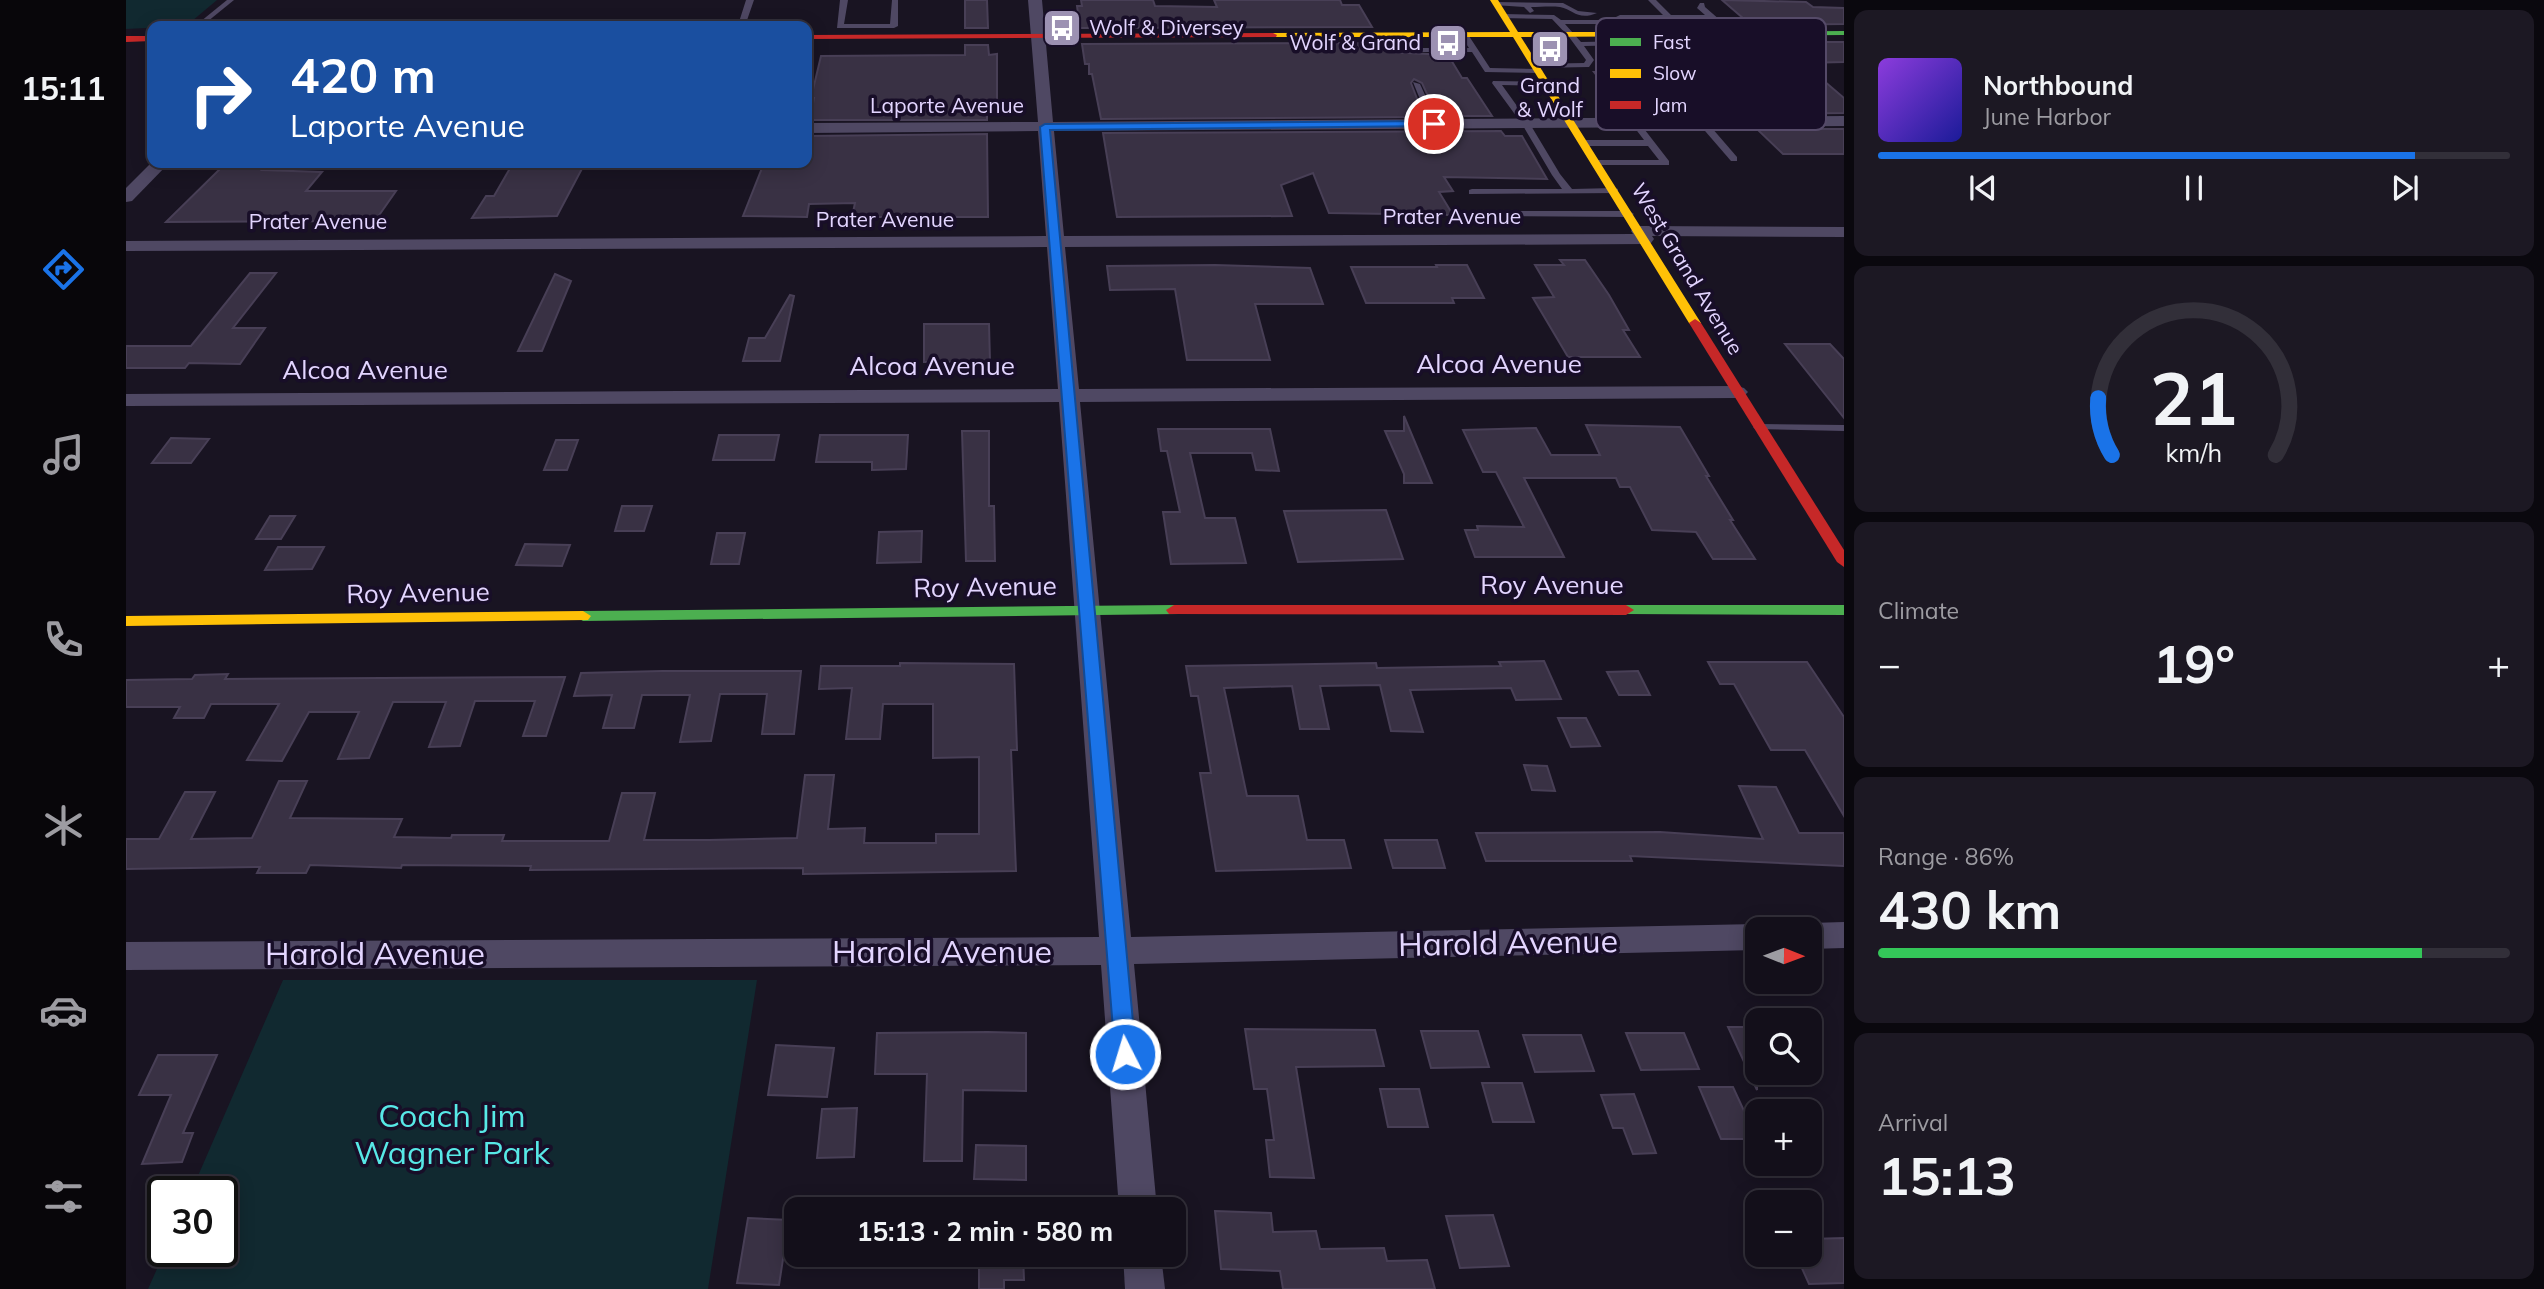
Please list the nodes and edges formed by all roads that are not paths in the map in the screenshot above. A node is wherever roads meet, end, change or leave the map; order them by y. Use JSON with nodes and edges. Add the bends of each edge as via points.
{"nodes":[{"id":1,"x":231,"y":0,"type":"edge"},
{"id":2,"x":750,"y":0,"type":"edge"},
{"id":3,"x":844,"y":0,"type":"edge"},
{"id":4,"x":895,"y":0,"type":"edge"},
{"id":5,"x":1035,"y":0,"type":"edge"},
{"id":6,"x":1652,"y":0,"type":"edge"},
{"id":7,"x":1697,"y":3,"type":"edge"},
{"id":8,"x":1526,"y":5,"type":"junction"},
{"id":9,"x":1498,"y":7,"type":"edge"},
{"id":10,"x":1551,"y":13,"type":"junction"},
{"id":11,"x":1535,"y":17,"type":"junction"},
{"id":12,"x":1669,"y":17,"type":"junction"},
{"id":13,"x":1713,"y":17,"type":"joint"},
{"id":14,"x":1620,"y":18,"type":"edge"},
{"id":15,"x":1653,"y":18,"type":"edge"},
{"id":16,"x":204,"y":21,"type":"edge"},
{"id":17,"x":743,"y":21,"type":"edge"},
{"id":18,"x":1596,"y":26,"type":"edge"},
{"id":19,"x":1575,"y":30,"type":"junction"},
{"id":20,"x":836,"y":31,"type":"junction"},
{"id":21,"x":1596,"y":31,"type":"edge"},
{"id":22,"x":1826,"y":33,"type":"edge"},
{"id":23,"x":1844,"y":33,"type":"edge"},
{"id":24,"x":1409,"y":35,"type":"junction"},
{"id":25,"x":1464,"y":35,"type":"junction"},
{"id":26,"x":1515,"y":35,"type":"junction"},
{"id":27,"x":812,"y":36,"type":"edge"},
{"id":28,"x":1037,"y":36,"type":"junction"},
{"id":29,"x":126,"y":39,"type":"edge"},
{"id":30,"x":147,"y":39,"type":"edge"},
{"id":31,"x":1473,"y":50,"type":"junction"},
{"id":32,"x":1540,"y":73,"type":"junction"},
{"id":33,"x":1416,"y":84,"type":"dead end"},
{"id":34,"x":1826,"y":121,"type":"edge"},
{"id":35,"x":1844,"y":121,"type":"edge"},
{"id":36,"x":1573,"y":123,"type":"junction"},
{"id":37,"x":1596,"y":123,"type":"edge"},
{"id":38,"x":1434,"y":124,"type":"junction"},
{"id":39,"x":1526,"y":124,"type":"junction"},
{"id":40,"x":1045,"y":127,"type":"junction"},
{"id":41,"x":812,"y":128,"type":"edge"},
{"id":42,"x":1640,"y":130,"type":"edge"},
{"id":43,"x":1709,"y":130,"type":"edge"},
{"id":44,"x":1585,"y":143,"type":"junction"},
{"id":45,"x":1650,"y":143,"type":"junction"},
{"id":46,"x":1734,"y":159,"type":"dead end"},
{"id":47,"x":1597,"y":163,"type":"junction"},
{"id":48,"x":156,"y":168,"type":"edge"},
{"id":49,"x":1569,"y":191,"type":"junction"},
{"id":50,"x":1615,"y":191,"type":"junction"},
{"id":51,"x":1472,"y":192,"type":"dead end"},
{"id":52,"x":126,"y":197,"type":"edge"},
{"id":53,"x":1482,"y":214,"type":"dead end"},
{"id":54,"x":1629,"y":214,"type":"junction"},
{"id":55,"x":1844,"y":232,"type":"edge"},
{"id":56,"x":1643,"y":235,"type":"junction"},
{"id":57,"x":1055,"y":242,"type":"junction"},
{"id":58,"x":126,"y":246,"type":"edge"},
{"id":59,"x":1737,"y":392,"type":"junction"},
{"id":60,"x":1068,"y":394,"type":"junction"},
{"id":61,"x":126,"y":400,"type":"edge"},
{"id":62,"x":1759,"y":427,"type":"junction"},
{"id":63,"x":1844,"y":428,"type":"edge"},
{"id":64,"x":1836,"y":536,"type":"edge"},
{"id":65,"x":1844,"y":562,"type":"edge"},
{"id":66,"x":1087,"y":610,"type":"junction"},
{"id":67,"x":1844,"y":610,"type":"edge"},
{"id":68,"x":126,"y":621,"type":"edge"},
{"id":69,"x":1844,"y":935,"type":"edge"},
{"id":70,"x":1822,"y":936,"type":"edge"},
{"id":71,"x":1745,"y":937,"type":"edge"},
{"id":72,"x":1116,"y":951,"type":"junction"},
{"id":73,"x":126,"y":956,"type":"edge"},
{"id":74,"x":1137,"y":1197,"type":"edge"},
{"id":75,"x":1143,"y":1267,"type":"edge"},
{"id":76,"x":1145,"y":1289,"type":"edge"}],
"edges":[{"from":1,"to":16,"type":"lane"},
{"from":2,"to":17,"type":"lane"},
{"from":3,"to":20,"type":"lane"},
{"from":4,"to":20,"type":"lane","via":[[894,26]]},
{"from":5,"to":28,"type":"street"},
{"from":6,"to":12,"type":"lane"},
{"from":7,"to":13,"type":"lane"},
{"from":8,"to":9,"type":"lane"},
{"from":8,"to":10,"type":"lane"},
{"from":8,"to":11,"type":"lane"},
{"from":9,"to":11,"type":"lane"},
{"from":9,"to":26,"type":"main road","name":"West Grand Avenue"},
{"from":10,"to":11,"type":"lane"},
{"from":10,"to":14,"type":"lane","via":[[1565,7],[1576,13],[1615,13]]},
{"from":10,"to":19,"type":"lane"},
{"from":10,"to":19,"type":"lane"},
{"from":12,"to":13,"type":"lane"},
{"from":12,"to":15,"type":"lane"},
{"from":18,"to":19,"type":"lane"},
{"from":19,"to":21,"type":"main road"},
{"from":19,"to":26,"type":"main road"},
{"from":19,"to":32,"type":"lane","via":[[1590,60],[1586,65]]},
{"from":20,"to":27,"type":"main road"},
{"from":20,"to":28,"type":"main road"},
{"from":22,"to":23,"type":"main road"},
{"from":24,"to":25,"type":"main road"},
{"from":24,"to":28,"type":"main road"},
{"from":24,"to":31,"type":"lane","via":[[1420,50]]},
{"from":25,"to":26,"type":"main road"},
{"from":25,"to":31,"type":"lane"},
{"from":26,"to":32,"type":"main road","name":"West Grand Avenue"},
{"from":28,"to":40,"type":"street"},
{"from":29,"to":30,"type":"main road"},
{"from":31,"to":32,"type":"lane","via":[[1488,70]]},
{"from":32,"to":36,"type":"main road","name":"West Grand Avenue"},
{"from":32,"to":39,"type":"lane","via":[[1496,83]]},
{"from":33,"to":38,"type":"lane"},
{"from":34,"to":35,"type":"street","name":"Laporte Avenue"},
{"from":36,"to":37,"type":"street","name":"Laporte Avenue"},
{"from":36,"to":39,"type":"street","name":"Laporte Avenue"},
{"from":36,"to":44,"type":"main road","name":"West Grand Avenue"},
{"from":38,"to":39,"type":"street","name":"Laporte Avenue"},
{"from":38,"to":40,"type":"street","name":"Laporte Avenue"},
{"from":39,"to":49,"type":"lane"},
{"from":40,"to":41,"type":"street","name":"Laporte Avenue"},
{"from":40,"to":57,"type":"street"},
{"from":42,"to":45,"type":"lane"},
{"from":43,"to":46,"type":"lane"},
{"from":44,"to":45,"type":"lane"},
{"from":44,"to":47,"type":"main road","name":"West Grand Avenue"},
{"from":45,"to":47,"type":"lane","via":[[1666,163]]},
{"from":47,"to":50,"type":"main road","name":"West Grand Avenue"},
{"from":48,"to":52,"type":"street"},
{"from":49,"to":50,"type":"lane"},
{"from":49,"to":51,"type":"lane"},
{"from":50,"to":54,"type":"main road","name":"West Grand Avenue"},
{"from":53,"to":54,"type":"lane"},
{"from":54,"to":56,"type":"main road","name":"West Grand Avenue"},
{"from":55,"to":56,"type":"street","name":"Prater Avenue"},
{"from":56,"to":57,"type":"street","name":"Prater Avenue"},
{"from":56,"to":59,"type":"main road","name":"West Grand Avenue"},
{"from":57,"to":58,"type":"street","name":"Prater Avenue"},
{"from":57,"to":60,"type":"street"},
{"from":59,"to":60,"type":"street","name":"Alcoa Avenue"},
{"from":59,"to":62,"type":"main road","name":"West Grand Avenue"},
{"from":60,"to":61,"type":"street","name":"Alcoa Avenue"},
{"from":60,"to":66,"type":"street"},
{"from":62,"to":63,"type":"lane"},
{"from":62,"to":64,"type":"main road","name":"West Grand Avenue"},
{"from":64,"to":65,"type":"main road","name":"West Grand Avenue"},
{"from":66,"to":67,"type":"main road","name":"Roy Avenue"},
{"from":66,"to":68,"type":"main road","name":"Roy Avenue"},
{"from":66,"to":72,"type":"street"},
{"from":69,"to":70,"type":"street"},
{"from":71,"to":72,"type":"street","name":"Harold Avenue"},
{"from":72,"to":73,"type":"street","name":"Harold Avenue"},
{"from":72,"to":74,"type":"street"},
{"from":75,"to":76,"type":"street"}]}
